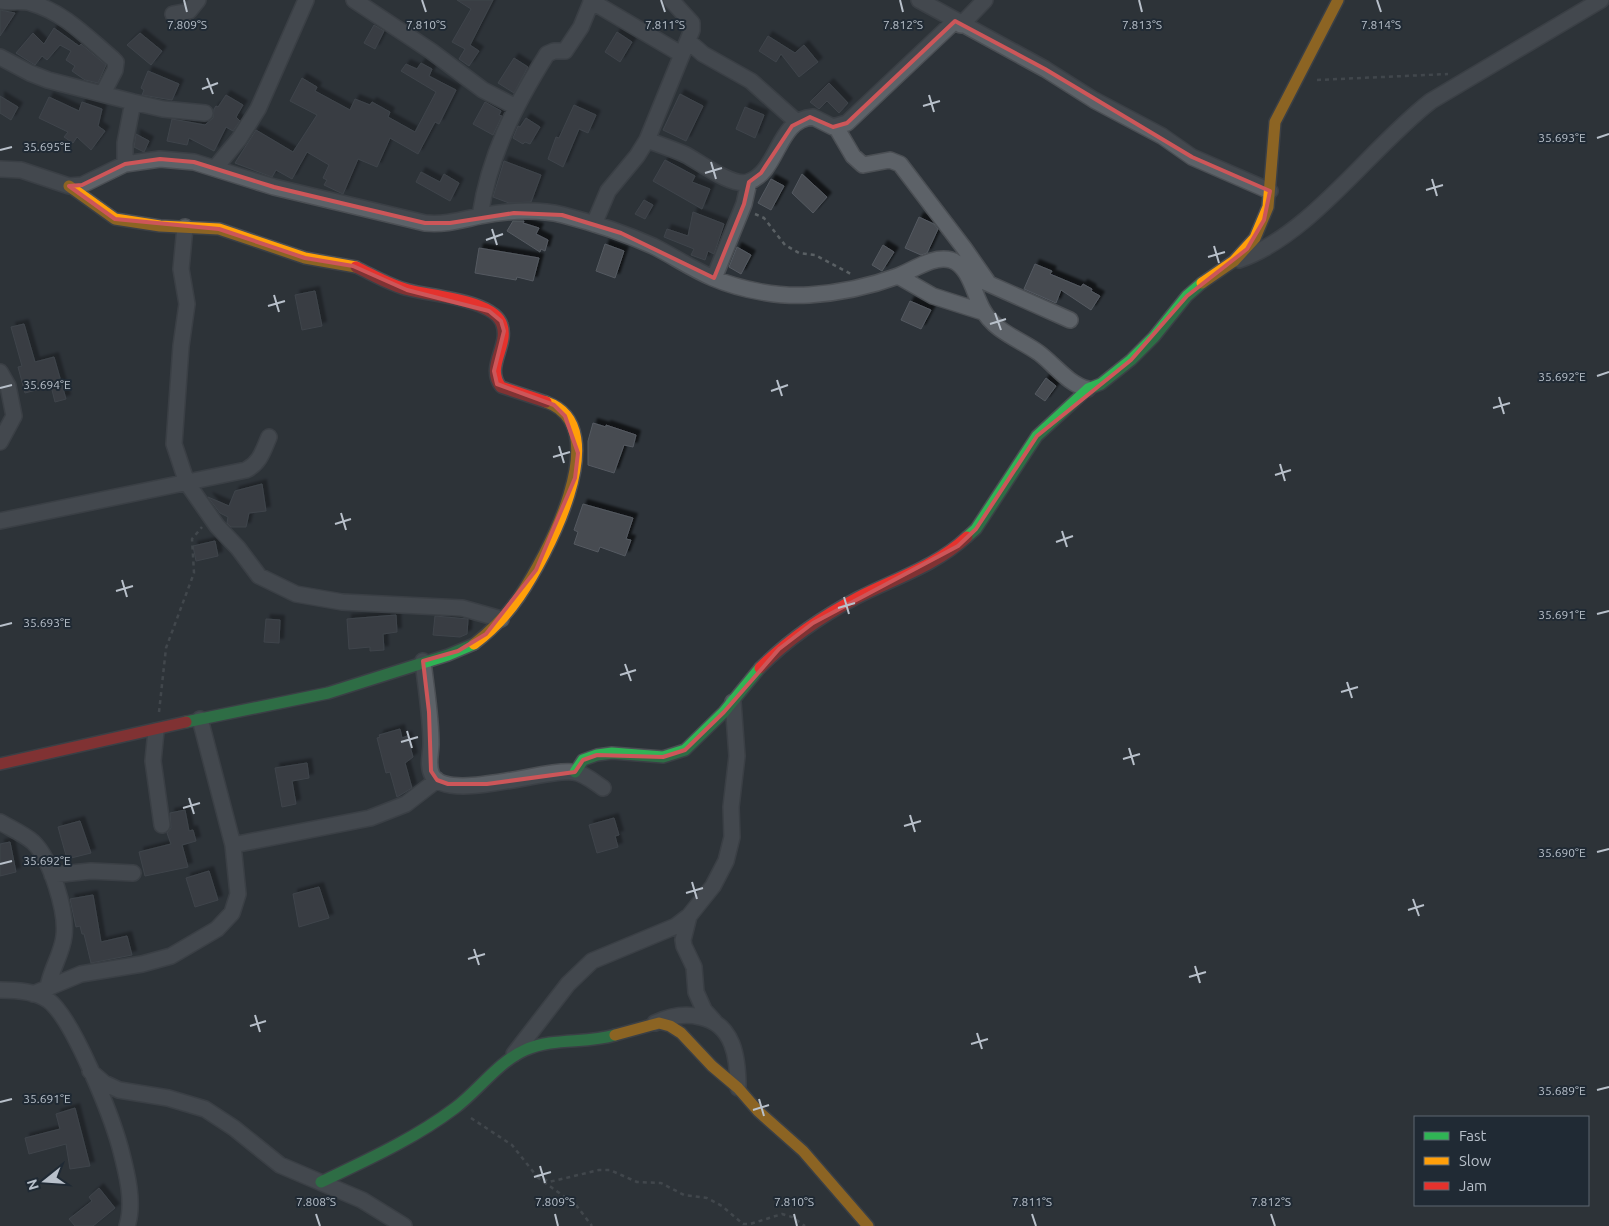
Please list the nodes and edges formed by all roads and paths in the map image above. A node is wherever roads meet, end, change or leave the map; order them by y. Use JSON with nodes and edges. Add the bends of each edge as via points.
{"nodes":[{"id":1,"x":198,"y":0,"type":"edge"},
{"id":2,"x":306,"y":0,"type":"edge"},
{"id":3,"x":354,"y":0,"type":"edge"},
{"id":4,"x":671,"y":0,"type":"edge"},
{"id":5,"x":919,"y":0,"type":"edge"},
{"id":6,"x":985,"y":0,"type":"edge"},
{"id":7,"x":1338,"y":0,"type":"edge"},
{"id":8,"x":1601,"y":0,"type":"edge"},
{"id":9,"x":0,"y":1,"type":"edge"},
{"id":10,"x":30,"y":1,"type":"edge"},
{"id":11,"x":592,"y":1,"type":"edge"},
{"id":12,"x":173,"y":14,"type":"dead end"},
{"id":13,"x":958,"y":23,"type":"junction"},
{"id":14,"x":684,"y":47,"type":"junction"},
{"id":15,"x":0,"y":57,"type":"edge"},
{"id":16,"x":1453,"y":73,"type":"dead end"},
{"id":17,"x":1296,"y":84,"type":"junction"},
{"id":18,"x":103,"y":93,"type":"junction"},
{"id":19,"x":133,"y":102,"type":"junction"},
{"id":20,"x":516,"y":107,"type":"junction"},
{"id":21,"x":204,"y":113,"type":"dead end"},
{"id":22,"x":797,"y":122,"type":"junction"},
{"id":23,"x":836,"y":128,"type":"junction"},
{"id":24,"x":647,"y":140,"type":"junction"},
{"id":25,"x":125,"y":164,"type":"junction"},
{"id":26,"x":216,"y":167,"type":"junction"},
{"id":27,"x":0,"y":169,"type":"edge"},
{"id":28,"x":749,"y":182,"type":"junction"},
{"id":29,"x":69,"y":186,"type":"junction"},
{"id":30,"x":1270,"y":191,"type":"junction"},
{"id":31,"x":742,"y":209,"type":"junction"},
{"id":32,"x":480,"y":216,"type":"junction"},
{"id":33,"x":594,"y":224,"type":"junction"},
{"id":34,"x":185,"y":227,"type":"junction"},
{"id":35,"x":1234,"y":262,"type":"junction"},
{"id":36,"x":967,"y":275,"type":"junction"},
{"id":37,"x":898,"y":276,"type":"junction"},
{"id":38,"x":714,"y":278,"type":"junction"},
{"id":39,"x":986,"y":281,"type":"junction"},
{"id":40,"x":870,"y":284,"type":"junction"},
{"id":41,"x":983,"y":312,"type":"junction"},
{"id":42,"x":1070,"y":320,"type":"dead end"},
{"id":43,"x":0,"y":372,"type":"edge"},
{"id":44,"x":1088,"y":389,"type":"junction"},
{"id":45,"x":269,"y":437,"type":"dead end"},
{"id":46,"x":0,"y":442,"type":"edge"},
{"id":47,"x":187,"y":482,"type":"junction"},
{"id":48,"x":211,"y":518,"type":"junction"},
{"id":49,"x":0,"y":521,"type":"edge"},
{"id":50,"x":501,"y":619,"type":"junction"},
{"id":51,"x":422,"y":661,"type":"junction"},
{"id":52,"x":733,"y":702,"type":"junction"},
{"id":53,"x":200,"y":719,"type":"junction"},
{"id":54,"x":156,"y":731,"type":"junction"},
{"id":55,"x":0,"y":764,"type":"edge"},
{"id":56,"x":575,"y":772,"type":"junction"},
{"id":57,"x":437,"y":780,"type":"junction"},
{"id":58,"x":603,"y":788,"type":"dead end"},
{"id":59,"x":0,"y":822,"type":"edge"},
{"id":60,"x":162,"y":825,"type":"dead end"},
{"id":61,"x":233,"y":845,"type":"junction"},
{"id":62,"x":133,"y":873,"type":"dead end"},
{"id":63,"x":52,"y":875,"type":"junction"},
{"id":64,"x":689,"y":916,"type":"junction"},
{"id":65,"x":48,"y":987,"type":"junction"},
{"id":66,"x":0,"y":990,"type":"edge"},
{"id":67,"x":33,"y":994,"type":"junction"},
{"id":68,"x":714,"y":1021,"type":"junction"},
{"id":69,"x":654,"y":1023,"type":"junction"},
{"id":70,"x":508,"y":1061,"type":"junction"},
{"id":71,"x":90,"y":1071,"type":"junction"},
{"id":72,"x":738,"y":1088,"type":"junction"},
{"id":73,"x":455,"y":1108,"type":"junction"},
{"id":74,"x":534,"y":1174,"type":"junction"},
{"id":75,"x":321,"y":1182,"type":"junction"},
{"id":76,"x":127,"y":1226,"type":"edge"},
{"id":77,"x":404,"y":1226,"type":"edge"},
{"id":78,"x":592,"y":1226,"type":"edge"},
{"id":79,"x":805,"y":1226,"type":"edge"},
{"id":80,"x":868,"y":1226,"type":"edge"}],
"edges":[{"from":1,"to":12,"type":"street","via":[[189,11]]},
{"from":2,"to":26,"type":"street","via":[[258,109],[239,140]]},
{"from":3,"to":20,"type":"street","via":[[483,90]]},
{"from":4,"to":14,"type":"street","via":[[692,24]]},
{"from":5,"to":13,"type":"street"},
{"from":6,"to":13,"type":"street"},
{"from":7,"to":17,"type":"street"},
{"from":8,"to":35,"type":"street","via":[[1431,101],[1295,227],[1272,244]]},
{"from":9,"to":10,"type":"street"},
{"from":10,"to":18,"type":"street","via":[[69,22],[116,62]]},
{"from":11,"to":14,"type":"street"},
{"from":11,"to":20,"type":"street","via":[[575,38],[565,51],[547,54]]},
{"from":13,"to":23,"type":"street","via":[[847,123]]},
{"from":13,"to":30,"type":"street","via":[[1162,136],[1192,157]]},
{"from":14,"to":22,"type":"street","via":[[751,81]]},
{"from":14,"to":24,"type":"street"},
{"from":15,"to":18,"type":"street","via":[[48,80]]},
{"from":16,"to":17,"type":"path","via":[[1339,78]]},
{"from":17,"to":30,"type":"street","via":[[1276,122],[1271,150]]},
{"from":18,"to":19,"type":"street"},
{"from":19,"to":21,"type":"street"},
{"from":19,"to":25,"type":"street","via":[[125,143]]},
{"from":20,"to":32,"type":"street","via":[[492,161]]},
{"from":22,"to":23,"type":"street","via":[[813,117]]},
{"from":22,"to":28,"type":"street","via":[[761,173]]},
{"from":23,"to":39,"type":"street","via":[[853,156],[863,165],[890,160],[900,164]]},
{"from":24,"to":28,"type":"street","via":[[670,148],[736,182]]},
{"from":24,"to":33,"type":"street","via":[[608,191]]},
{"from":25,"to":26,"type":"street","via":[[160,159]]},
{"from":25,"to":29,"type":"street","via":[[82,185]]},
{"from":26,"to":32,"type":"street","via":[[274,187],[425,223],[450,224]]},
{"from":27,"to":29,"type":"street","via":[[21,170]]},
{"from":28,"to":31,"type":"street"},
{"from":29,"to":34,"type":"street","via":[[115,219]]},
{"from":30,"to":35,"type":"street","via":[[1264,220],[1255,238]]},
{"from":31,"to":38,"type":"street"},
{"from":31,"to":40,"type":"path","via":[[764,218],[785,245],[799,253],[816,255]]},
{"from":32,"to":33,"type":"street","via":[[539,213],[562,215]]},
{"from":33,"to":38,"type":"street","via":[[653,246]]},
{"from":34,"to":47,"type":"street","via":[[181,268],[187,304],[174,440]]},
{"from":34,"to":50,"type":"street","via":[[219,229],[305,258],[353,266],[407,290],[477,306],[501,321],[503,339],[494,371],[496,381],[501,387],[561,411],[572,430],[578,460],[572,486],[550,544],[536,570]]},
{"from":35,"to":44,"type":"street","via":[[1187,296],[1154,338],[1131,360],[1101,384]]},
{"from":36,"to":37,"type":"street","via":[[957,263],[942,259]]},
{"from":36,"to":39,"type":"street"},
{"from":36,"to":41,"type":"street"},
{"from":37,"to":40,"type":"street"},
{"from":37,"to":41,"type":"street","via":[[933,296]]},
{"from":38,"to":40,"type":"street","via":[[751,289],[808,296]]},
{"from":39,"to":42,"type":"street"},
{"from":41,"to":44,"type":"street","via":[[1010,336],[1041,354],[1078,385]]},
{"from":43,"to":46,"type":"street","via":[[8,386],[14,416]]},
{"from":44,"to":52,"type":"street","via":[[1037,436],[976,528],[958,546],[908,576],[856,598],[813,623],[779,649]]},
{"from":45,"to":47,"type":"street","via":[[262,456],[254,466]]},
{"from":47,"to":48,"type":"street"},
{"from":47,"to":49,"type":"street"},
{"from":48,"to":50,"type":"street","via":[[259,576],[296,594],[342,602],[462,608]]},
{"from":48,"to":54,"type":"path","via":[[192,539],[194,572],[166,648]]},
{"from":50,"to":51,"type":"street","via":[[473,644]]},
{"from":51,"to":53,"type":"street","via":[[316,696]]},
{"from":51,"to":57,"type":"street","via":[[430,712],[430,765]]},
{"from":52,"to":56,"type":"street","via":[[693,742],[676,754],[651,758],[612,753],[583,760]]},
{"from":52,"to":64,"type":"street","via":[[737,756],[731,807],[732,837],[726,862]]},
{"from":53,"to":54,"type":"street"},
{"from":53,"to":61,"type":"street"},
{"from":54,"to":55,"type":"street"},
{"from":54,"to":60,"type":"street","via":[[153,761]]},
{"from":56,"to":57,"type":"street","via":[[556,772],[487,784],[455,785]]},
{"from":56,"to":58,"type":"street"},
{"from":57,"to":61,"type":"street","via":[[406,804],[370,818]]},
{"from":59,"to":63,"type":"street","via":[[31,840]]},
{"from":61,"to":65,"type":"street","via":[[237,903],[217,929],[171,956],[81,974]]},
{"from":62,"to":63,"type":"street","via":[[92,871]]},
{"from":63,"to":65,"type":"street","via":[[64,924],[61,947]]},
{"from":64,"to":68,"type":"street","via":[[684,946],[694,967],[696,992],[704,1010]]},
{"from":64,"to":70,"type":"street","via":[[676,926],[592,962],[568,984]]},
{"from":65,"to":67,"type":"street"},
{"from":66,"to":67,"type":"street"},
{"from":67,"to":71,"type":"street","via":[[47,1000],[63,1017]]},
{"from":68,"to":69,"type":"street","via":[[685,1015]]},
{"from":68,"to":72,"type":"street","via":[[728,1034],[735,1051]]},
{"from":69,"to":70,"type":"street","via":[[599,1040],[536,1046]]},
{"from":69,"to":72,"type":"street","via":[[670,1026],[681,1033]]},
{"from":70,"to":73,"type":"street"},
{"from":71,"to":75,"type":"street","via":[[119,1090],[168,1098],[205,1109],[280,1165]]},
{"from":71,"to":76,"type":"street","via":[[120,1147],[130,1205]]},
{"from":72,"to":80,"type":"street","via":[[758,1111],[803,1151]]},
{"from":73,"to":74,"type":"path","via":[[512,1145]]},
{"from":73,"to":75,"type":"street","via":[[397,1145]]},
{"from":74,"to":78,"type":"path","via":[[576,1205]]},
{"from":74,"to":79,"type":"path","via":[[554,1182],[610,1170],[637,1182],[662,1183],[684,1195],[707,1198],[743,1224],[782,1214]]},
{"from":75,"to":77,"type":"street","via":[[362,1200]]}]}
